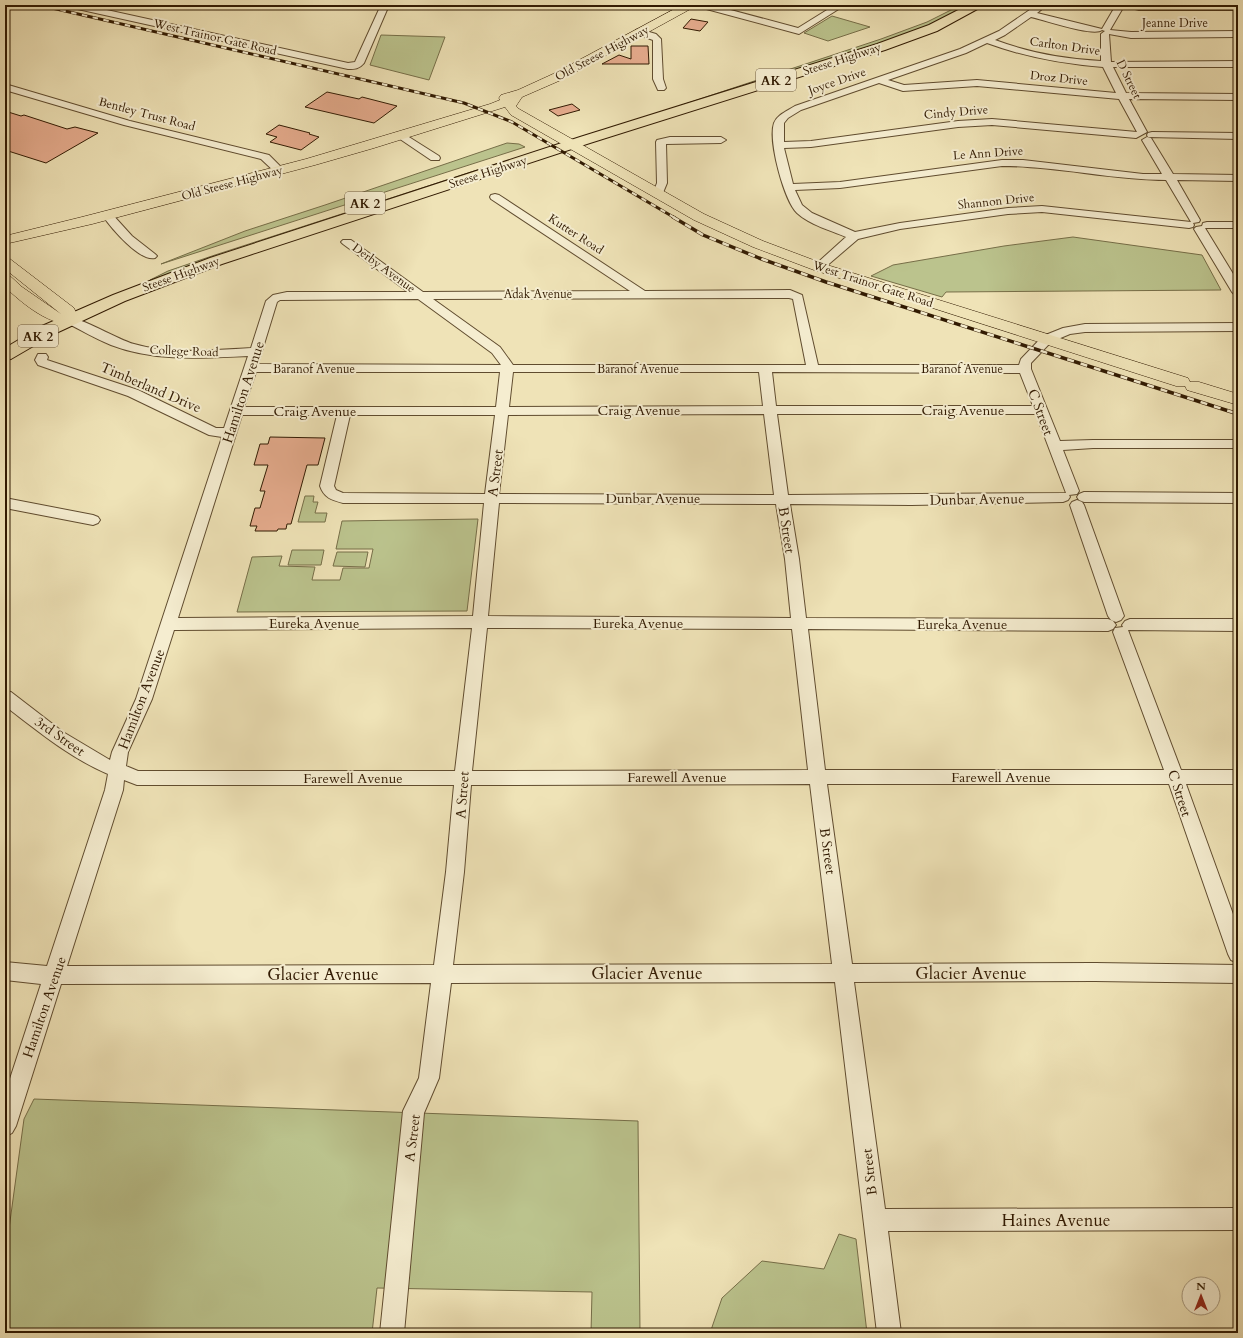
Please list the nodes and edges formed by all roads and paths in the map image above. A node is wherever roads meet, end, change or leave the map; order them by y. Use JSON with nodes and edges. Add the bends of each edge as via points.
{"nodes":[{"id":1,"x":73,"y":5,"type":"edge"},
{"id":2,"x":385,"y":5,"type":"edge"},
{"id":3,"x":690,"y":5,"type":"edge"},
{"id":4,"x":702,"y":5,"type":"edge"},
{"id":5,"x":841,"y":5,"type":"edge"},
{"id":6,"x":953,"y":5,"type":"edge"},
{"id":7,"x":977,"y":5,"type":"edge"},
{"id":8,"x":1043,"y":5,"type":"edge"},
{"id":9,"x":1120,"y":5,"type":"edge"},
{"id":10,"x":1127,"y":5,"type":"edge"},
{"id":11,"x":1235,"y":8,"type":"edge"},
{"id":12,"x":1031,"y":14,"type":"junction"},
{"id":13,"x":1105,"y":31,"type":"junction"},
{"id":14,"x":639,"y":32,"type":"junction"},
{"id":15,"x":1238,"y":34,"type":"edge"},
{"id":16,"x":987,"y":40,"type":"junction"},
{"id":17,"x":1106,"y":63,"type":"junction"},
{"id":18,"x":1238,"y":64,"type":"edge"},
{"id":19,"x":879,"y":80,"type":"junction"},
{"id":20,"x":5,"y":88,"type":"edge"},
{"id":21,"x":661,"y":88,"type":"dead end"},
{"id":22,"x":1122,"y":96,"type":"junction"},
{"id":23,"x":1238,"y":97,"type":"edge"},
{"id":24,"x":508,"y":99,"type":"junction"},
{"id":25,"x":529,"y":120,"type":"junction"},
{"id":26,"x":401,"y":136,"type":"junction"},
{"id":27,"x":1145,"y":136,"type":"junction"},
{"id":28,"x":1238,"y":136,"type":"edge"},
{"id":29,"x":721,"y":140,"type":"dead end"},
{"id":30,"x":567,"y":142,"type":"junction"},
{"id":31,"x":779,"y":145,"type":"junction"},
{"id":32,"x":435,"y":158,"type":"dead end"},
{"id":33,"x":280,"y":170,"type":"junction"},
{"id":34,"x":1170,"y":178,"type":"junction"},
{"id":35,"x":1238,"y":178,"type":"edge"},
{"id":36,"x":788,"y":188,"type":"junction"},
{"id":37,"x":658,"y":193,"type":"junction"},
{"id":38,"x":495,"y":197,"type":"dead end"},
{"id":39,"x":108,"y":216,"type":"junction"},
{"id":40,"x":1198,"y":225,"type":"junction"},
{"id":41,"x":1238,"y":225,"type":"edge"},
{"id":42,"x":854,"y":236,"type":"junction"},
{"id":43,"x":5,"y":240,"type":"edge"},
{"id":44,"x":347,"y":242,"type":"dead end"},
{"id":45,"x":151,"y":256,"type":"dead end"},
{"id":46,"x":5,"y":262,"type":"edge"},
{"id":47,"x":819,"y":267,"type":"junction"},
{"id":48,"x":5,"y":279,"type":"edge"},
{"id":49,"x":1238,"y":292,"type":"edge"},
{"id":50,"x":642,"y":294,"type":"junction"},
{"id":51,"x":420,"y":295,"type":"junction"},
{"id":52,"x":277,"y":297,"type":"joint"},
{"id":53,"x":65,"y":316,"type":"junction"},
{"id":54,"x":1238,"y":327,"type":"edge"},
{"id":55,"x":1047,"y":339,"type":"junction"},
{"id":56,"x":5,"y":342,"type":"edge"},
{"id":57,"x":256,"y":352,"type":"junction"},
{"id":58,"x":5,"y":355,"type":"edge"},
{"id":59,"x":42,"y":357,"type":"dead end"},
{"id":60,"x":251,"y":368,"type":"junction"},
{"id":61,"x":507,"y":369,"type":"junction"},
{"id":62,"x":765,"y":369,"type":"junction"},
{"id":63,"x":813,"y":369,"type":"junction"},
{"id":64,"x":1025,"y":369,"type":"junction"},
{"id":65,"x":1238,"y":400,"type":"edge"},
{"id":66,"x":345,"y":410,"type":"junction"},
{"id":67,"x":503,"y":410,"type":"junction"},
{"id":68,"x":770,"y":410,"type":"junction"},
{"id":69,"x":1040,"y":410,"type":"junction"},
{"id":70,"x":237,"y":411,"type":"junction"},
{"id":71,"x":230,"y":433,"type":"junction"},
{"id":72,"x":1238,"y":444,"type":"edge"},
{"id":73,"x":1054,"y":446,"type":"junction"},
{"id":74,"x":1074,"y":497,"type":"junction"},
{"id":75,"x":492,"y":498,"type":"junction"},
{"id":76,"x":1238,"y":498,"type":"edge"},
{"id":77,"x":782,"y":500,"type":"junction"},
{"id":78,"x":5,"y":503,"type":"edge"},
{"id":79,"x":94,"y":520,"type":"dead end"},
{"id":80,"x":481,"y":622,"type":"junction"},
{"id":81,"x":800,"y":623,"type":"junction"},
{"id":82,"x":169,"y":624,"type":"junction"},
{"id":83,"x":1119,"y":624,"type":"junction"},
{"id":84,"x":1238,"y":626,"type":"edge"},
{"id":85,"x":5,"y":697,"type":"edge"},
{"id":86,"x":118,"y":770,"type":"junction"},
{"id":87,"x":1176,"y":777,"type":"junction"},
{"id":88,"x":1238,"y":777,"type":"edge"},
{"id":89,"x":463,"y":778,"type":"junction"},
{"id":90,"x":818,"y":778,"type":"junction"},
{"id":91,"x":1238,"y":954,"type":"edge"},
{"id":92,"x":5,"y":971,"type":"edge"},
{"id":93,"x":443,"y":973,"type":"junction"},
{"id":94,"x":843,"y":974,"type":"junction"},
{"id":95,"x":1238,"y":974,"type":"edge"},
{"id":96,"x":55,"y":975,"type":"junction"},
{"id":97,"x":5,"y":1126,"type":"edge"},
{"id":98,"x":1238,"y":1219,"type":"edge"},
{"id":99,"x":874,"y":1220,"type":"junction"},
{"id":100,"x":392,"y":1333,"type":"edge"},
{"id":101,"x":889,"y":1333,"type":"edge"}],
"edges":[{"from":1,"to":2,"type":"street","name":"West Trainor Gate Road","via":[[356,66],[362,59]]},
{"from":3,"to":14,"type":"main road","name":"Old Steese Highway"},
{"from":4,"to":5,"type":"street","via":[[799,31]]},
{"from":6,"to":30,"type":"highway","name":"Steese Highway","number":"AK 2","via":[[896,31]]},
{"from":7,"to":30,"type":"highway","name":"Steese Highway","number":"AK 2","via":[[933,28],[881,47]]},
{"from":8,"to":12,"type":"street","name":"Joyce Drive"},
{"from":9,"to":13,"type":"street"},
{"from":10,"to":11,"type":"street"},
{"from":12,"to":13,"type":"street","name":"Jeanne Drive"},
{"from":12,"to":16,"type":"street","name":"Joyce Drive"},
{"from":13,"to":15,"type":"street","name":"Jeanne Drive","via":[[1131,35]]},
{"from":13,"to":17,"type":"street","name":"D Street"},
{"from":14,"to":21,"type":"street","via":[[657,39],[658,79]]},
{"from":14,"to":24,"type":"main road","name":"Old Steese Highway","via":[[569,71]]},
{"from":16,"to":17,"type":"street","name":"Carlton Drive","via":[[1037,56]]},
{"from":16,"to":19,"type":"street","name":"Joyce Drive"},
{"from":17,"to":18,"type":"street","name":"Carlton Drive"},
{"from":17,"to":22,"type":"street","name":"D Street"},
{"from":19,"to":22,"type":"street","name":"Droz Drive","via":[[903,88],[977,83]]},
{"from":19,"to":31,"type":"street","name":"Joyce Drive","via":[[798,108],[785,116],[779,122]]},
{"from":20,"to":33,"type":"street","name":"Bentley Trust Road","via":[[127,123],[265,158]]},
{"from":22,"to":23,"type":"street","name":"Droz Drive"},
{"from":22,"to":27,"type":"street","name":"D Street"},
{"from":24,"to":25,"type":"main road","name":"West Trainor Gate Road","via":[[510,106]]},
{"from":24,"to":25,"type":"main road","name":"West Trainor Gate Road","via":[[520,118]]},
{"from":24,"to":26,"type":"main road","name":"Old Steese Highway"},
{"from":25,"to":30,"type":"main road","name":"West Trainor Gate Road"},
{"from":26,"to":32,"type":"street"},
{"from":26,"to":33,"type":"main road","name":"Old Steese Highway"},
{"from":27,"to":28,"type":"street","name":"Cindy Drive"},
{"from":27,"to":31,"type":"street","name":"Cindy Drive","via":[[992,122],[958,124],[811,144]]},
{"from":27,"to":34,"type":"street","name":"D Street"},
{"from":29,"to":37,"type":"street","via":[[661,142],[662,183]]},
{"from":30,"to":37,"type":"main road","name":"West Trainor Gate Road"},
{"from":30,"to":53,"type":"highway","name":"Steese Highway","number":"AK 2","via":[[190,260],[150,275]]},
{"from":31,"to":36,"type":"street","name":"Joyce Drive"},
{"from":33,"to":39,"type":"main road","name":"Old Steese Highway"},
{"from":34,"to":35,"type":"street","name":"Le Ann Drive"},
{"from":34,"to":36,"type":"street","name":"Le Ann Drive","via":[[1023,162],[840,185]]},
{"from":34,"to":40,"type":"street","name":"D Street"},
{"from":36,"to":42,"type":"street","name":"Joyce Drive","via":[[797,206],[808,216]]},
{"from":37,"to":47,"type":"main road","name":"West Trainor Gate Road","via":[[730,232]]},
{"from":38,"to":50,"type":"street","name":"Kutter Road"},
{"from":39,"to":43,"type":"main road","name":"Old Steese Highway"},
{"from":39,"to":45,"type":"street","via":[[133,244]]},
{"from":40,"to":41,"type":"street","name":"Shannon Drive"},
{"from":40,"to":42,"type":"street","name":"Shannon Drive","via":[[1034,210],[1008,211],[900,226]]},
{"from":40,"to":49,"type":"street","name":"D Street"},
{"from":42,"to":47,"type":"street","name":"Shannon Drive"},
{"from":44,"to":51,"type":"street","name":"Derby Avenue"},
{"from":46,"to":53,"type":"main road","name":"College Road"},
{"from":47,"to":55,"type":"main road","name":"West Trainor Gate Road"},
{"from":48,"to":53,"type":"main road","name":"College Road","via":[[17,290]]},
{"from":50,"to":51,"type":"street","name":"Adak Avenue"},
{"from":50,"to":63,"type":"street","name":"Adak Avenue","via":[[780,293],[798,297]]},
{"from":51,"to":52,"type":"street","name":"Adak Avenue"},
{"from":51,"to":61,"type":"street","via":[[496,350],[507,364]]},
{"from":52,"to":57,"type":"street","name":"Hamilton Avenue","via":[[272,301]]},
{"from":53,"to":56,"type":"highway","name":"Steese Highway","number":"AK 2","via":[[33,326]]},
{"from":53,"to":57,"type":"street","name":"College Road","via":[[116,343],[148,351]]},
{"from":53,"to":58,"type":"highway","name":"Steese Highway","number":"AK 2","via":[[48,330]]},
{"from":54,"to":55,"type":"street","via":[[1085,328],[1067,331]]},
{"from":55,"to":64,"type":"street","via":[[1025,362]]},
{"from":55,"to":65,"type":"main road","name":"West Trainor Gate Road"},
{"from":57,"to":60,"type":"street","name":"Hamilton Avenue"},
{"from":59,"to":71,"type":"street","name":"Timberland Drive","via":[[42,362],[133,393],[214,432]]},
{"from":60,"to":61,"type":"street","name":"Baranof Avenue"},
{"from":60,"to":70,"type":"street","name":"Hamilton Avenue"},
{"from":61,"to":62,"type":"street","name":"Baranof Avenue"},
{"from":61,"to":67,"type":"street","name":"A Street"},
{"from":62,"to":63,"type":"street","name":"Baranof Avenue"},
{"from":62,"to":68,"type":"street","name":"B Street"},
{"from":63,"to":64,"type":"street","name":"Baranof Avenue"},
{"from":64,"to":69,"type":"street","name":"C Street"},
{"from":66,"to":67,"type":"street","name":"Craig Avenue"},
{"from":66,"to":70,"type":"street","name":"Craig Avenue"},
{"from":66,"to":75,"type":"street","name":"Dunbar Avenue","via":[[327,486],[332,496]]},
{"from":67,"to":68,"type":"street","name":"Craig Avenue"},
{"from":67,"to":75,"type":"street","name":"A Street"},
{"from":68,"to":69,"type":"street","name":"Craig Avenue"},
{"from":68,"to":77,"type":"street","name":"B Street"},
{"from":69,"to":73,"type":"street","name":"C Street"},
{"from":70,"to":71,"type":"street","name":"Hamilton Avenue"},
{"from":71,"to":82,"type":"street","name":"Hamilton Avenue"},
{"from":72,"to":73,"type":"street"},
{"from":73,"to":74,"type":"street","name":"C Street"},
{"from":74,"to":76,"type":"street","name":"Dunbar Avenue"},
{"from":74,"to":77,"type":"street","name":"Dunbar Avenue"},
{"from":74,"to":83,"type":"street","name":"C Street"},
{"from":75,"to":77,"type":"street","name":"Dunbar Avenue"},
{"from":75,"to":80,"type":"street","name":"A Street"},
{"from":77,"to":81,"type":"street","name":"B Street"},
{"from":78,"to":79,"type":"street"},
{"from":80,"to":81,"type":"street","name":"Eureka Avenue"},
{"from":80,"to":82,"type":"street","name":"Eureka Avenue"},
{"from":80,"to":89,"type":"street","name":"A Street"},
{"from":81,"to":83,"type":"street","name":"Eureka Avenue"},
{"from":81,"to":90,"type":"street","name":"B Street"},
{"from":82,"to":86,"type":"street","name":"Hamilton Avenue","via":[[144,699],[120,752]]},
{"from":83,"to":84,"type":"street","name":"Eureka Avenue"},
{"from":83,"to":87,"type":"street","name":"C Street"},
{"from":85,"to":86,"type":"street","name":"3rd Street","via":[[58,737],[98,762]]},
{"from":86,"to":89,"type":"street","name":"Farewell Avenue","via":[[137,778]]},
{"from":86,"to":96,"type":"street","name":"Hamilton Avenue"},
{"from":87,"to":88,"type":"street","name":"Farewell Avenue"},
{"from":87,"to":90,"type":"street","name":"Farewell Avenue"},
{"from":87,"to":91,"type":"street","name":"C Street"},
{"from":89,"to":90,"type":"street","name":"Farewell Avenue"},
{"from":89,"to":93,"type":"street","name":"A Street"},
{"from":90,"to":94,"type":"street","name":"B Street"},
{"from":92,"to":96,"type":"street","name":"Glacier Avenue"},
{"from":93,"to":94,"type":"street","name":"Glacier Avenue"},
{"from":93,"to":96,"type":"street","name":"Glacier Avenue"},
{"from":93,"to":100,"type":"street","name":"A Street","via":[[429,1078],[414,1111]]},
{"from":94,"to":95,"type":"street","name":"Glacier Avenue"},
{"from":94,"to":99,"type":"street","name":"B Street"},
{"from":96,"to":97,"type":"street","name":"Hamilton Avenue"},
{"from":98,"to":99,"type":"street","name":"Haines Avenue"},
{"from":99,"to":101,"type":"street","name":"B Street"}]}
